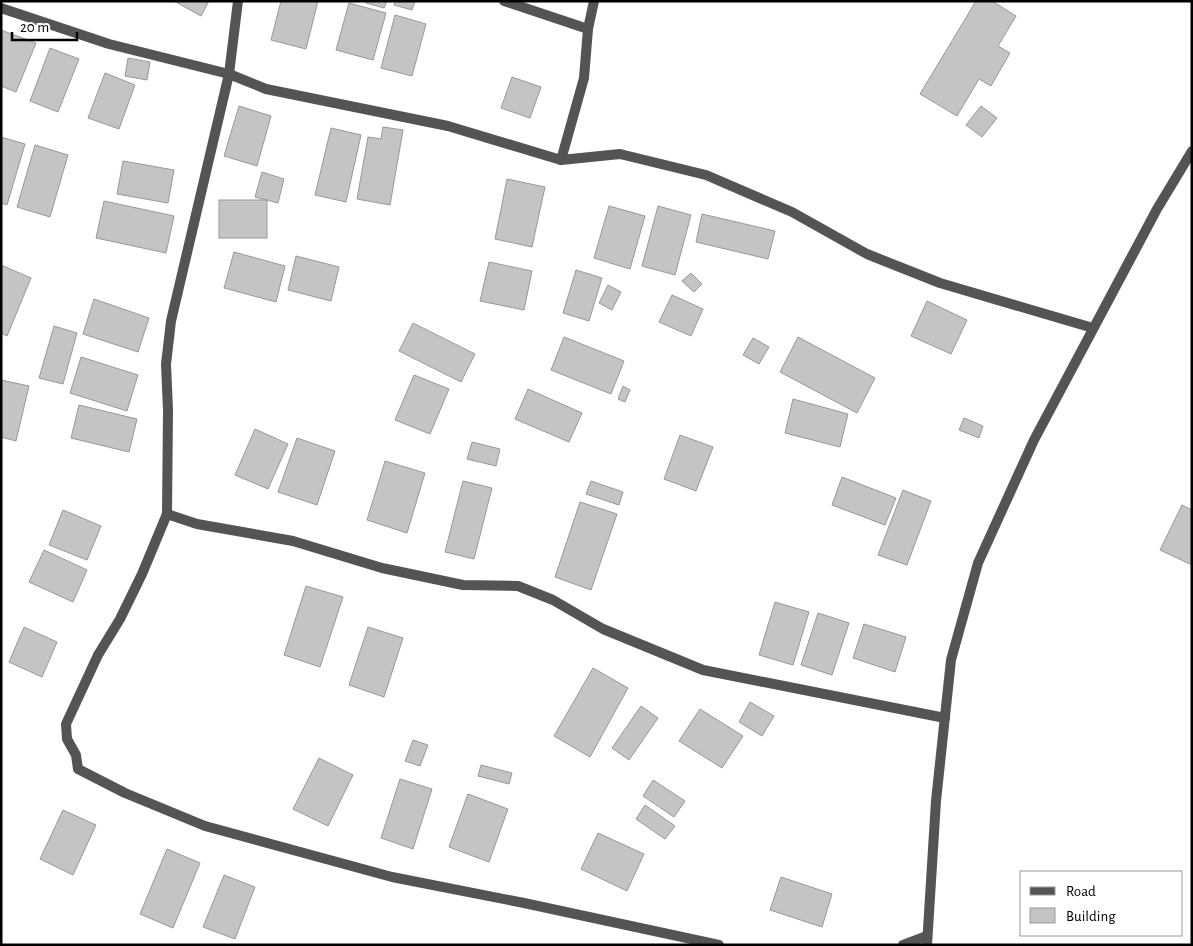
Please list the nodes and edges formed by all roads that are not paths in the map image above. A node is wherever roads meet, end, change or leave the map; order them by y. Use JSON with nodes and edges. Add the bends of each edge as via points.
{"nodes":[{"id":1,"x":238,"y":1,"type":"edge"},
{"id":2,"x":504,"y":1,"type":"edge"},
{"id":3,"x":594,"y":1,"type":"edge"},
{"id":4,"x":1,"y":8,"type":"edge"},
{"id":5,"x":588,"y":29,"type":"junction"},
{"id":6,"x":228,"y":74,"type":"junction"},
{"id":7,"x":1192,"y":151,"type":"edge"},
{"id":8,"x":562,"y":160,"type":"junction"},
{"id":9,"x":1093,"y":328,"type":"junction"},
{"id":10,"x":166,"y":514,"type":"junction"},
{"id":11,"x":945,"y":718,"type":"junction"},
{"id":12,"x":927,"y":940,"type":"edge"},
{"id":13,"x":719,"y":945,"type":"edge"},
{"id":14,"x":903,"y":945,"type":"edge"}],
"edges":[{"from":1,"to":6,"type":"street"},
{"from":2,"to":5,"type":"street"},
{"from":3,"to":5,"type":"street"},
{"from":4,"to":6,"type":"street","via":[[109,44]]},
{"from":5,"to":8,"type":"street","via":[[584,78]]},
{"from":6,"to":8,"type":"street","via":[[266,89],[448,126]]},
{"from":6,"to":10,"type":"street","via":[[171,321],[166,364]]},
{"from":7,"to":9,"type":"street"},
{"from":8,"to":9,"type":"street","via":[[620,154],[706,175],[792,212],[867,254],[940,283]]},
{"from":9,"to":11,"type":"street","via":[[1034,440],[978,563],[950,660]]},
{"from":10,"to":11,"type":"street","via":[[197,524],[293,541],[382,568],[463,585],[518,586],[553,600],[603,629],[703,670]]},
{"from":10,"to":13,"type":"street","via":[[142,574],[98,655],[66,724],[67,739],[76,755],[78,769],[125,793],[206,826],[392,877]]},
{"from":11,"to":12,"type":"street"},
{"from":12,"to":14,"type":"street"}]}
